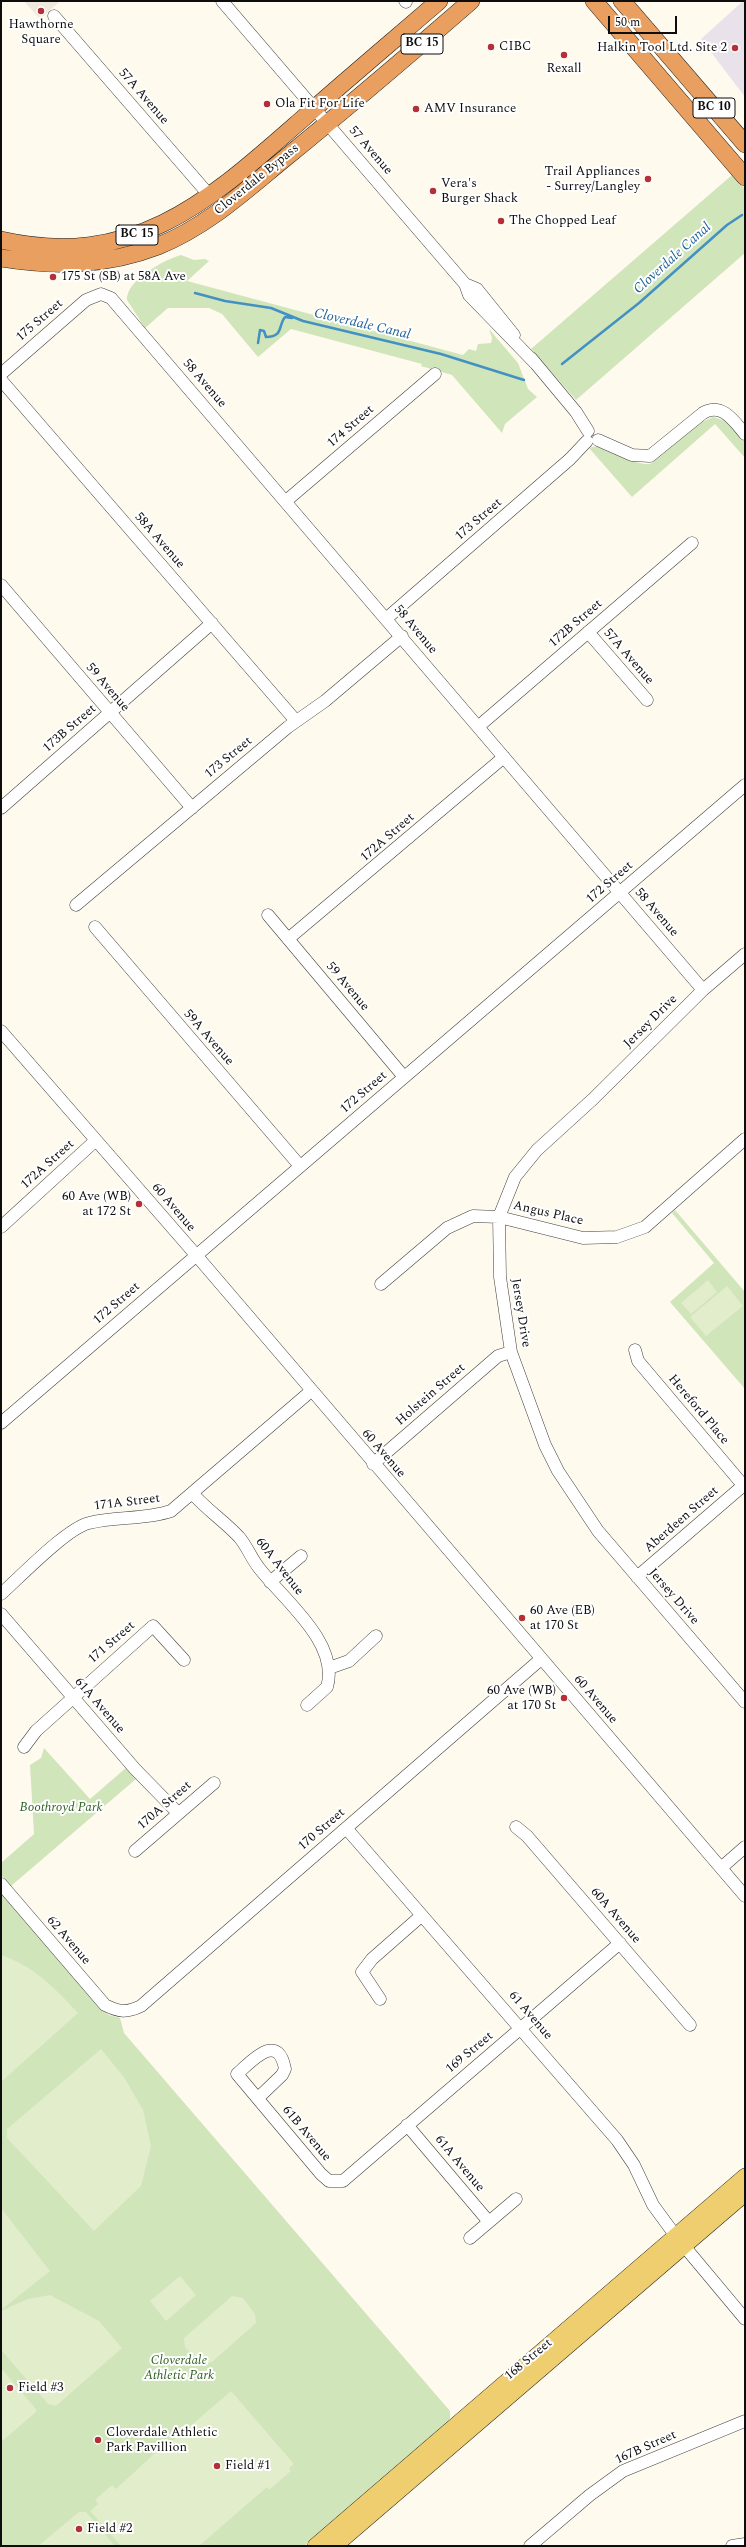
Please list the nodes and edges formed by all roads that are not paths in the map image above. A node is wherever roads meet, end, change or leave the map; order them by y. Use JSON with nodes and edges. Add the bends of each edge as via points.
{"nodes":[{"id":1,"x":222,"y":1,"type":"edge"},
{"id":2,"x":439,"y":1,"type":"edge"},
{"id":3,"x":472,"y":1,"type":"edge"},
{"id":4,"x":594,"y":1,"type":"edge"},
{"id":5,"x":622,"y":1,"type":"edge"},
{"id":6,"x":54,"y":16,"type":"dead end"},
{"id":7,"x":314,"y":108,"type":"junction"},
{"id":8,"x":328,"y":124,"type":"junction"},
{"id":9,"x":745,"y":144,"type":"edge"},
{"id":10,"x":745,"y":177,"type":"edge"},
{"id":11,"x":210,"y":196,"type":"junction"},
{"id":12,"x":1,"y":240,"type":"edge"},
{"id":13,"x":1,"y":258,"type":"edge"},
{"id":14,"x":101,"y":294,"type":"joint"},
{"id":15,"x":1,"y":374,"type":"edge"},
{"id":16,"x":435,"y":374,"type":"dead end"},
{"id":17,"x":1,"y":380,"type":"edge"},
{"id":18,"x":745,"y":434,"type":"edge"},
{"id":19,"x":591,"y":437,"type":"junction"},
{"id":20,"x":286,"y":501,"type":"junction"},
{"id":21,"x":692,"y":543,"type":"dead end"},
{"id":22,"x":1,"y":585,"type":"edge"},
{"id":23,"x":387,"y":618,"type":"junction"},
{"id":24,"x":212,"y":623,"type":"junction"},
{"id":25,"x":588,"y":632,"type":"junction"},
{"id":26,"x":402,"y":636,"type":"junction"},
{"id":27,"x":647,"y":700,"type":"dead end"},
{"id":28,"x":110,"y":713,"type":"junction"},
{"id":29,"x":296,"y":721,"type":"junction"},
{"id":30,"x":479,"y":726,"type":"junction"},
{"id":31,"x":504,"y":757,"type":"junction"},
{"id":32,"x":745,"y":785,"type":"edge"},
{"id":33,"x":1,"y":808,"type":"edge"},
{"id":34,"x":192,"y":808,"type":"junction"},
{"id":35,"x":620,"y":893,"type":"junction"},
{"id":36,"x":76,"y":905,"type":"dead end"},
{"id":37,"x":268,"y":915,"type":"dead end"},
{"id":38,"x":96,"y":928,"type":"dead end"},
{"id":39,"x":288,"y":939,"type":"junction"},
{"id":40,"x":745,"y":954,"type":"edge"},
{"id":41,"x":703,"y":990,"type":"junction"},
{"id":42,"x":1,"y":1031,"type":"edge"},
{"id":43,"x":404,"y":1077,"type":"junction"},
{"id":44,"x":745,"y":1139,"type":"edge"},
{"id":45,"x":95,"y":1141,"type":"junction"},
{"id":46,"x":300,"y":1166,"type":"junction"},
{"id":47,"x":499,"y":1217,"type":"junction"},
{"id":48,"x":1,"y":1227,"type":"edge"},
{"id":49,"x":196,"y":1255,"type":"junction"},
{"id":50,"x":381,"y":1284,"type":"dead end"},
{"id":51,"x":635,"y":1350,"type":"dead end"},
{"id":52,"x":511,"y":1352,"type":"junction"},
{"id":53,"x":311,"y":1391,"type":"junction"},
{"id":54,"x":1,"y":1423,"type":"edge"},
{"id":55,"x":373,"y":1464,"type":"junction"},
{"id":56,"x":744,"y":1484,"type":"edge"},
{"id":57,"x":192,"y":1493,"type":"junction"},
{"id":58,"x":301,"y":1556,"type":"dead end"},
{"id":59,"x":637,"y":1577,"type":"junction"},
{"id":60,"x":270,"y":1582,"type":"junction"},
{"id":61,"x":1,"y":1594,"type":"edge"},
{"id":62,"x":1,"y":1614,"type":"edge"},
{"id":63,"x":376,"y":1636,"type":"dead end"},
{"id":64,"x":541,"y":1659,"type":"junction"},
{"id":65,"x":184,"y":1660,"type":"dead end"},
{"id":66,"x":329,"y":1668,"type":"junction"},
{"id":67,"x":72,"y":1697,"type":"junction"},
{"id":68,"x":744,"y":1698,"type":"edge"},
{"id":69,"x":307,"y":1705,"type":"dead end"},
{"id":70,"x":24,"y":1747,"type":"dead end"},
{"id":71,"x":214,"y":1783,"type":"dead end"},
{"id":72,"x":178,"y":1813,"type":"junction"},
{"id":73,"x":516,"y":1827,"type":"dead end"},
{"id":74,"x":346,"y":1828,"type":"junction"},
{"id":75,"x":745,"y":1847,"type":"edge"},
{"id":76,"x":136,"y":1851,"type":"dead end"},
{"id":77,"x":721,"y":1868,"type":"junction"},
{"id":78,"x":1,"y":1884,"type":"edge"},
{"id":79,"x":745,"y":1896,"type":"edge"},
{"id":80,"x":421,"y":1916,"type":"junction"},
{"id":81,"x":620,"y":1943,"type":"junction"},
{"id":82,"x":380,"y":1999,"type":"dead end"},
{"id":83,"x":118,"y":2011,"type":"joint"},
{"id":84,"x":690,"y":2025,"type":"dead end"},
{"id":85,"x":522,"y":2028,"type":"junction"},
{"id":86,"x":258,"y":2098,"type":"dead end"},
{"id":87,"x":407,"y":2125,"type":"junction"},
{"id":88,"x":744,"y":2176,"type":"edge"},
{"id":89,"x":337,"y":2182,"type":"joint"},
{"id":90,"x":745,"y":2194,"type":"edge"},
{"id":91,"x":516,"y":2199,"type":"dead end"},
{"id":92,"x":489,"y":2222,"type":"junction"},
{"id":93,"x":470,"y":2238,"type":"dead end"},
{"id":94,"x":680,"y":2241,"type":"junction"},
{"id":95,"x":745,"y":2319,"type":"edge"},
{"id":96,"x":745,"y":2421,"type":"edge"},
{"id":97,"x":745,"y":2544,"type":"edge"},
{"id":98,"x":315,"y":2546,"type":"edge"},
{"id":99,"x":335,"y":2546,"type":"edge"},
{"id":100,"x":530,"y":2546,"type":"edge"},
{"id":101,"x":732,"y":2546,"type":"edge"}],
"edges":[{"from":1,"to":7,"type":"street","name":"57 Avenue"},
{"from":2,"to":7,"type":"highway","name":"Cloverdale Bypass","number":"BC 15"},
{"from":3,"to":8,"type":"highway","name":"Cloverdale Bypass","number":"BC 15"},
{"from":4,"to":10,"type":"highway","number":"BC 10"},
{"from":5,"to":9,"type":"highway","number":"BC 10"},
{"from":6,"to":11,"type":"street","name":"57A Avenue"},
{"from":7,"to":8,"type":"street","name":"57 Avenue"},
{"from":7,"to":11,"type":"highway","name":"Cloverdale Bypass","number":"BC 15"},
{"from":8,"to":13,"type":"highway","name":"Cloverdale Bypass","number":"BC 15","via":[[217,213],[160,245],[128,256],[90,263],[53,265]]},
{"from":8,"to":19,"type":"street","name":"57 Avenue","via":[[466,284],[477,289],[576,412]]},
{"from":11,"to":12,"type":"highway","name":"Cloverdale Bypass","number":"BC 15","via":[[164,224],[120,240],[72,247],[38,246]]},
{"from":14,"to":15,"type":"street","name":"175 Street","via":[[86,300]]},
{"from":14,"to":20,"type":"street","name":"58 Avenue","via":[[118,304]]},
{"from":16,"to":20,"type":"street","name":"174 Street"},
{"from":17,"to":24,"type":"street","name":"58A Avenue"},
{"from":18,"to":19,"type":"street","via":[[726,413],[714,409],[703,413],[650,456],[632,455]]},
{"from":19,"to":23,"type":"street","name":"173 Street","via":[[570,459]]},
{"from":20,"to":23,"type":"street","name":"58 Avenue"},
{"from":21,"to":25,"type":"street","name":"172B Street"},
{"from":22,"to":28,"type":"street","name":"59 Avenue"},
{"from":23,"to":26,"type":"street","name":"58 Avenue"},
{"from":24,"to":28,"type":"street","name":"173B Street"},
{"from":24,"to":29,"type":"street","name":"58A Avenue"},
{"from":25,"to":27,"type":"street","name":"57A Avenue"},
{"from":25,"to":30,"type":"street","name":"172B Street"},
{"from":26,"to":29,"type":"street","name":"173 Street","via":[[325,701]]},
{"from":26,"to":30,"type":"street","name":"58 Avenue"},
{"from":28,"to":33,"type":"street","name":"173B Street"},
{"from":28,"to":34,"type":"street","name":"59 Avenue"},
{"from":29,"to":34,"type":"street","name":"173 Street"},
{"from":30,"to":31,"type":"street","name":"58 Avenue"},
{"from":31,"to":35,"type":"street","name":"58 Avenue"},
{"from":31,"to":39,"type":"street","name":"172A Street"},
{"from":32,"to":35,"type":"street","name":"172 Street"},
{"from":34,"to":36,"type":"street","name":"173 Street"},
{"from":35,"to":41,"type":"street","name":"58 Avenue"},
{"from":35,"to":43,"type":"street","name":"172 Street"},
{"from":37,"to":39,"type":"street","name":"59 Avenue"},
{"from":38,"to":46,"type":"street","name":"59A Avenue"},
{"from":39,"to":43,"type":"street","name":"59 Avenue"},
{"from":40,"to":41,"type":"street","name":"Jersey Drive"},
{"from":41,"to":47,"type":"street","name":"Jersey Drive","via":[[593,1099],[537,1150],[515,1177]]},
{"from":42,"to":45,"type":"street","name":"60 Avenue"},
{"from":43,"to":46,"type":"street","name":"172 Street"},
{"from":44,"to":47,"type":"street","name":"Angus Place","via":[[645,1227],[617,1237],[583,1238]]},
{"from":45,"to":48,"type":"street","name":"172A Street"},
{"from":45,"to":49,"type":"street","name":"60 Avenue"},
{"from":46,"to":49,"type":"street","name":"172 Street"},
{"from":47,"to":50,"type":"street","name":"Angus Place","via":[[472,1216],[448,1228]]},
{"from":47,"to":52,"type":"street","name":"Jersey Drive","via":[[500,1277]]},
{"from":49,"to":53,"type":"street","name":"60 Avenue"},
{"from":49,"to":54,"type":"street","name":"172 Street"},
{"from":51,"to":56,"type":"street","name":"Hereford Place","via":[[638,1362]]},
{"from":52,"to":55,"type":"street","name":"Holstein Street","via":[[498,1356]]},
{"from":52,"to":59,"type":"street","name":"Jersey Drive","via":[[545,1445],[558,1471],[598,1531]]},
{"from":53,"to":55,"type":"street","name":"60 Avenue"},
{"from":53,"to":57,"type":"street","name":"171A Street"},
{"from":55,"to":64,"type":"street","name":"60 Avenue"},
{"from":56,"to":59,"type":"street","name":"Aberdeen Street"},
{"from":57,"to":60,"type":"street","name":"60A Avenue","via":[[240,1538]]},
{"from":57,"to":61,"type":"street","name":"171A Street","via":[[171,1511],[155,1516],[88,1523],[73,1530]]},
{"from":58,"to":60,"type":"street"},
{"from":59,"to":68,"type":"street","name":"Jersey Drive"},
{"from":60,"to":66,"type":"street","name":"60A Avenue","via":[[312,1630],[325,1652]]},
{"from":62,"to":67,"type":"street","name":"61A Avenue"},
{"from":63,"to":66,"type":"street","via":[[349,1661]]},
{"from":64,"to":74,"type":"street","name":"170 Street"},
{"from":64,"to":77,"type":"street","name":"60 Avenue"},
{"from":65,"to":67,"type":"street","name":"171 Street","via":[[153,1626]]},
{"from":66,"to":69,"type":"street","via":[[327,1687]]},
{"from":67,"to":70,"type":"street","name":"171 Street","via":[[36,1731]]},
{"from":67,"to":72,"type":"street","name":"61A Avenue","via":[[135,1769]]},
{"from":71,"to":72,"type":"street","name":"170A Street"},
{"from":72,"to":76,"type":"street","name":"170A Street"},
{"from":73,"to":81,"type":"street","name":"60A Avenue","via":[[527,1836]]},
{"from":74,"to":80,"type":"street","name":"61 Avenue"},
{"from":74,"to":83,"type":"street","name":"170 Street","via":[[141,2006],[129,2011]]},
{"from":75,"to":77,"type":"street"},
{"from":77,"to":79,"type":"street","name":"60 Avenue"},
{"from":78,"to":83,"type":"street","name":"62 Avenue","via":[[105,2005]]},
{"from":80,"to":82,"type":"street","via":[[372,1959],[362,1972]]},
{"from":80,"to":85,"type":"street","name":"61 Avenue"},
{"from":81,"to":84,"type":"street","name":"60A Avenue"},
{"from":81,"to":85,"type":"street","name":"169 Street"},
{"from":85,"to":87,"type":"street","name":"169 Street"},
{"from":85,"to":94,"type":"street","name":"61 Avenue","via":[[623,2147],[653,2205]]},
{"from":86,"to":89,"type":"street","name":"61B Avenue","via":[[321,2174]]},
{"from":87,"to":89,"type":"street","name":"169 Street","via":[[348,2177]]},
{"from":87,"to":92,"type":"street","name":"61A Avenue"},
{"from":88,"to":94,"type":"main road","name":"168 Street"},
{"from":90,"to":94,"type":"main road","name":"168 Street"},
{"from":91,"to":92,"type":"street"},
{"from":92,"to":93,"type":"street"},
{"from":94,"to":95,"type":"street","name":"61 Avenue"},
{"from":94,"to":98,"type":"main road","name":"168 Street"},
{"from":94,"to":99,"type":"main road","name":"168 Street","via":[[626,2288],[606,2313]]},
{"from":96,"to":100,"type":"street","name":"167B Street","via":[[623,2471],[590,2495]]},
{"from":97,"to":101,"type":"street"}]}
